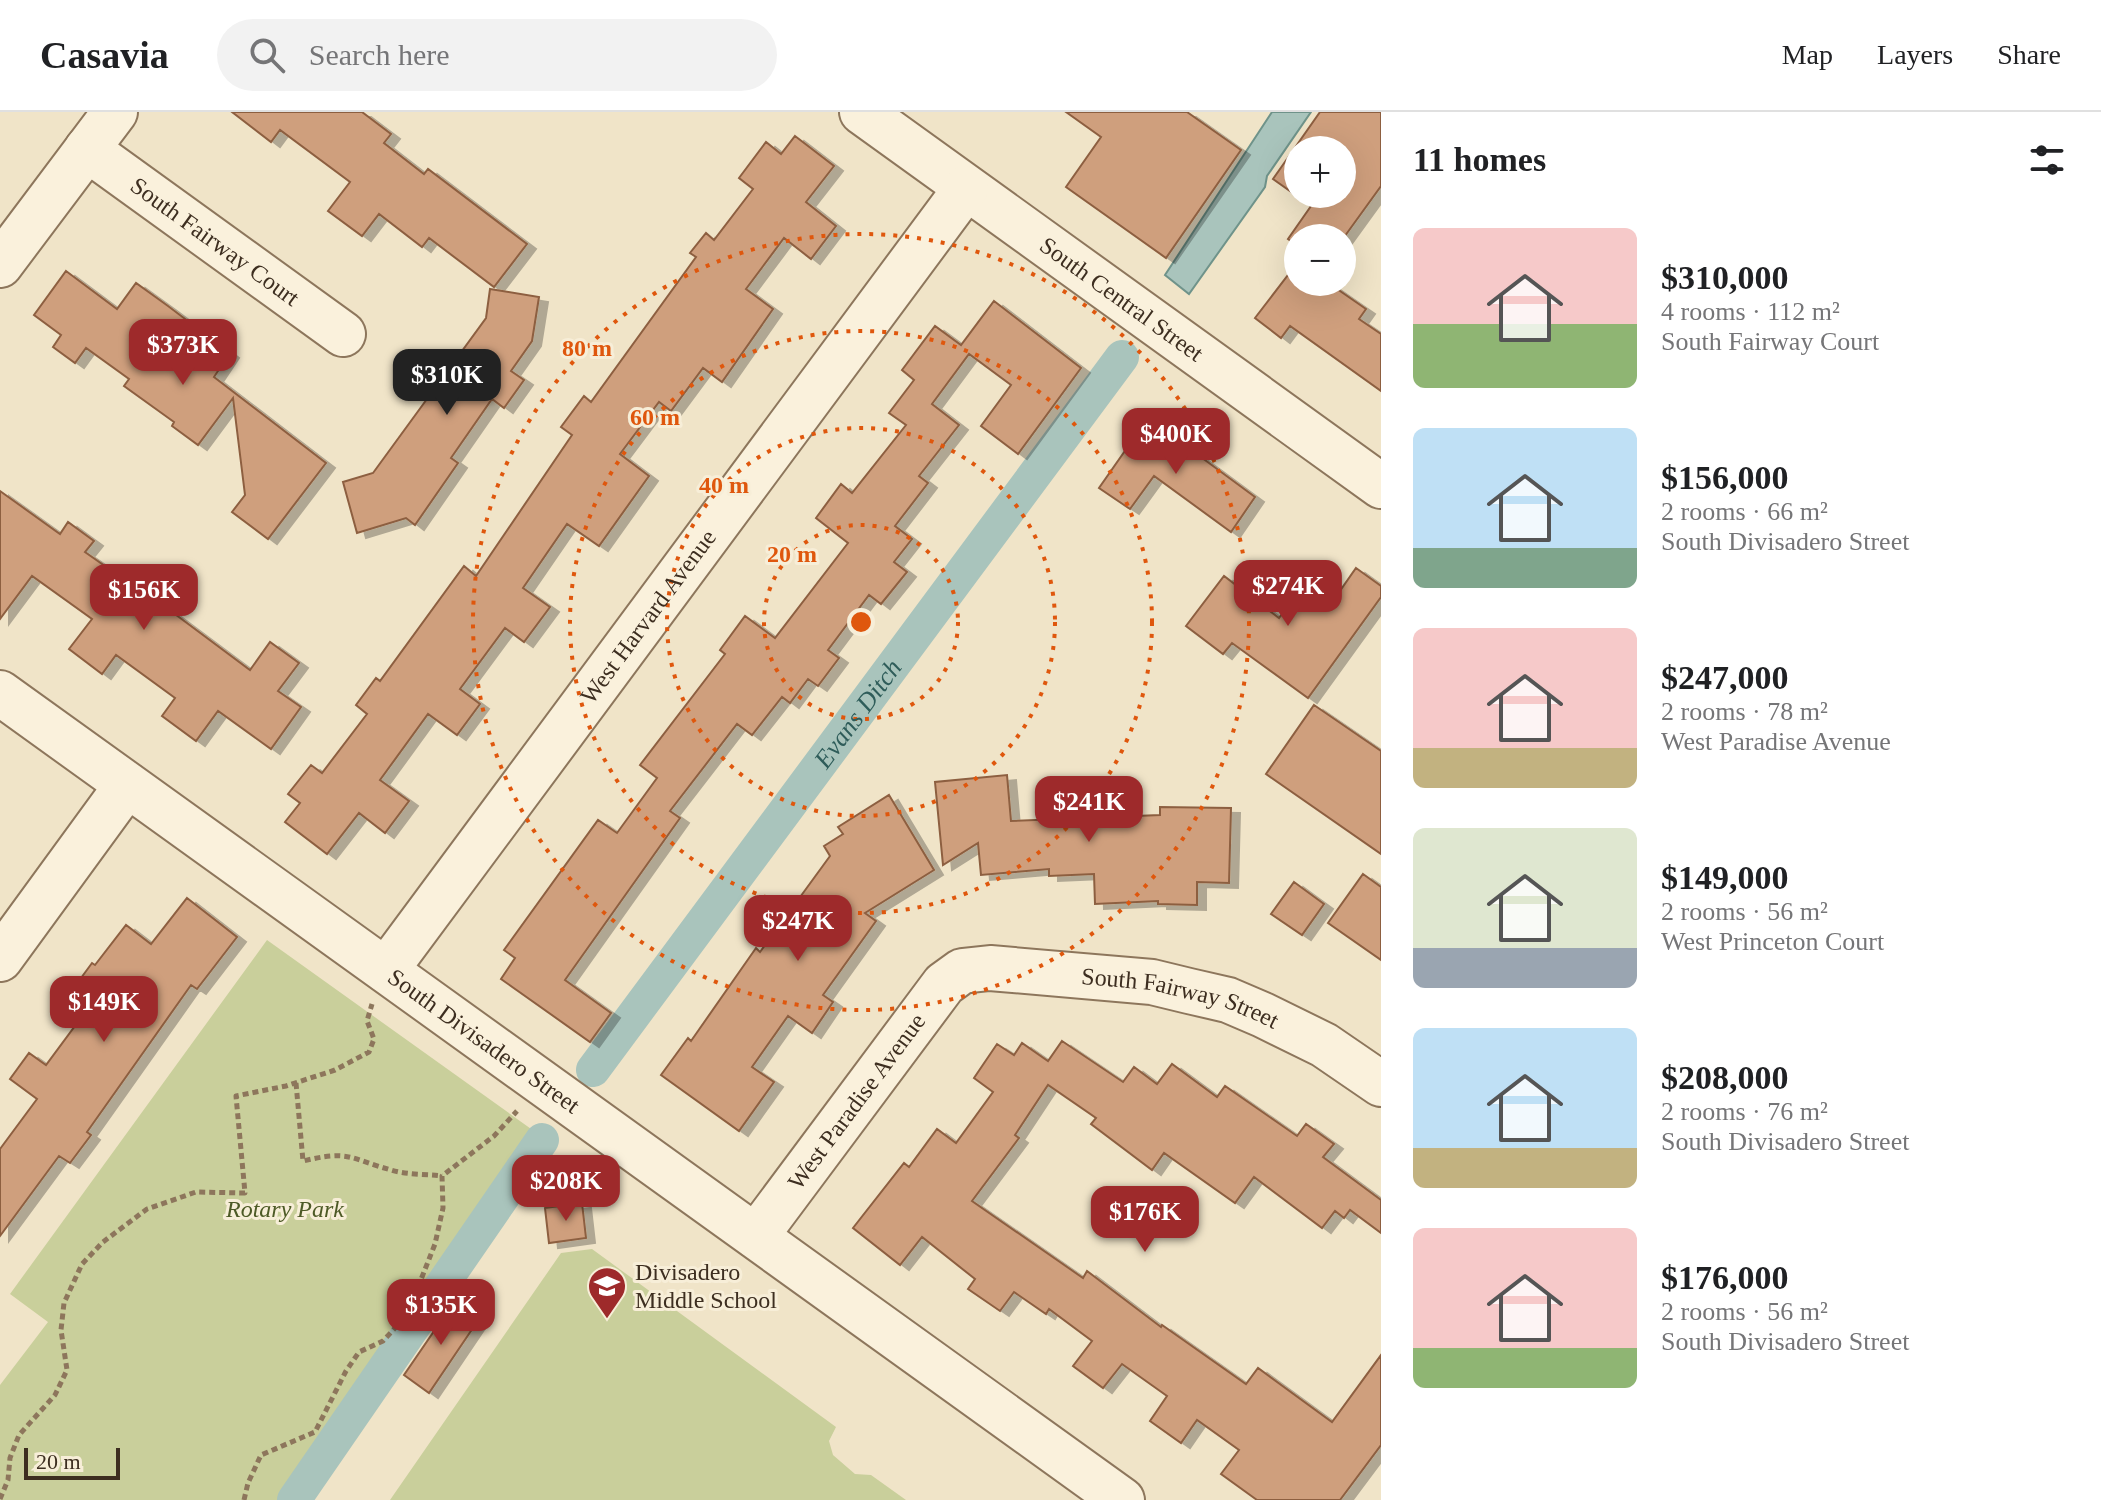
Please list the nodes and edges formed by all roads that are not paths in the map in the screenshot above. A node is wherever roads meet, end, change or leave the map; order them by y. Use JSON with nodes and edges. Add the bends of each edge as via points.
{"nodes":[{"id":1,"x":115,"y":112,"type":"edge"},
{"id":2,"x":862,"y":112,"type":"edge"},
{"id":3,"x":87,"y":149,"type":"junction"},
{"id":4,"x":966,"y":188,"type":"junction"},
{"id":5,"x":0,"y":265,"type":"edge"},
{"id":6,"x":343,"y":334,"type":"dead end"},
{"id":7,"x":1381,"y":486,"type":"edge"},
{"id":8,"x":0,"y":693,"type":"edge"},
{"id":9,"x":127,"y":785,"type":"junction"},
{"id":10,"x":0,"y":959,"type":"edge"},
{"id":11,"x":962,"y":971,"type":"joint"},
{"id":12,"x":390,"y":972,"type":"junction"},
{"id":13,"x":1381,"y":1084,"type":"edge"},
{"id":14,"x":756,"y":1236,"type":"junction"},
{"id":15,"x":1122,"y":1500,"type":"edge"}],
"edges":[{"from":1,"to":3,"type":"street"},
{"from":2,"to":4,"type":"street","name":"South Central Street"},
{"from":3,"to":5,"type":"street"},
{"from":3,"to":6,"type":"street","name":"South Fairway Court"},
{"from":4,"to":7,"type":"street","name":"South Central Street"},
{"from":4,"to":12,"type":"street","name":"West Harvard Avenue"},
{"from":8,"to":9,"type":"street","name":"South Divisadero Street"},
{"from":9,"to":10,"type":"street"},
{"from":9,"to":12,"type":"street","name":"South Divisadero Street"},
{"from":11,"to":13,"type":"street","name":"South Fairway Street","via":[[990,968],[1152,982],[1228,1000],[1324,1045]]},
{"from":11,"to":14,"type":"street","name":"West Paradise Avenue","via":[[944,984]]},
{"from":12,"to":14,"type":"street","name":"South Divisadero Street"},
{"from":14,"to":15,"type":"street","name":"South Divisadero Street"}]}
